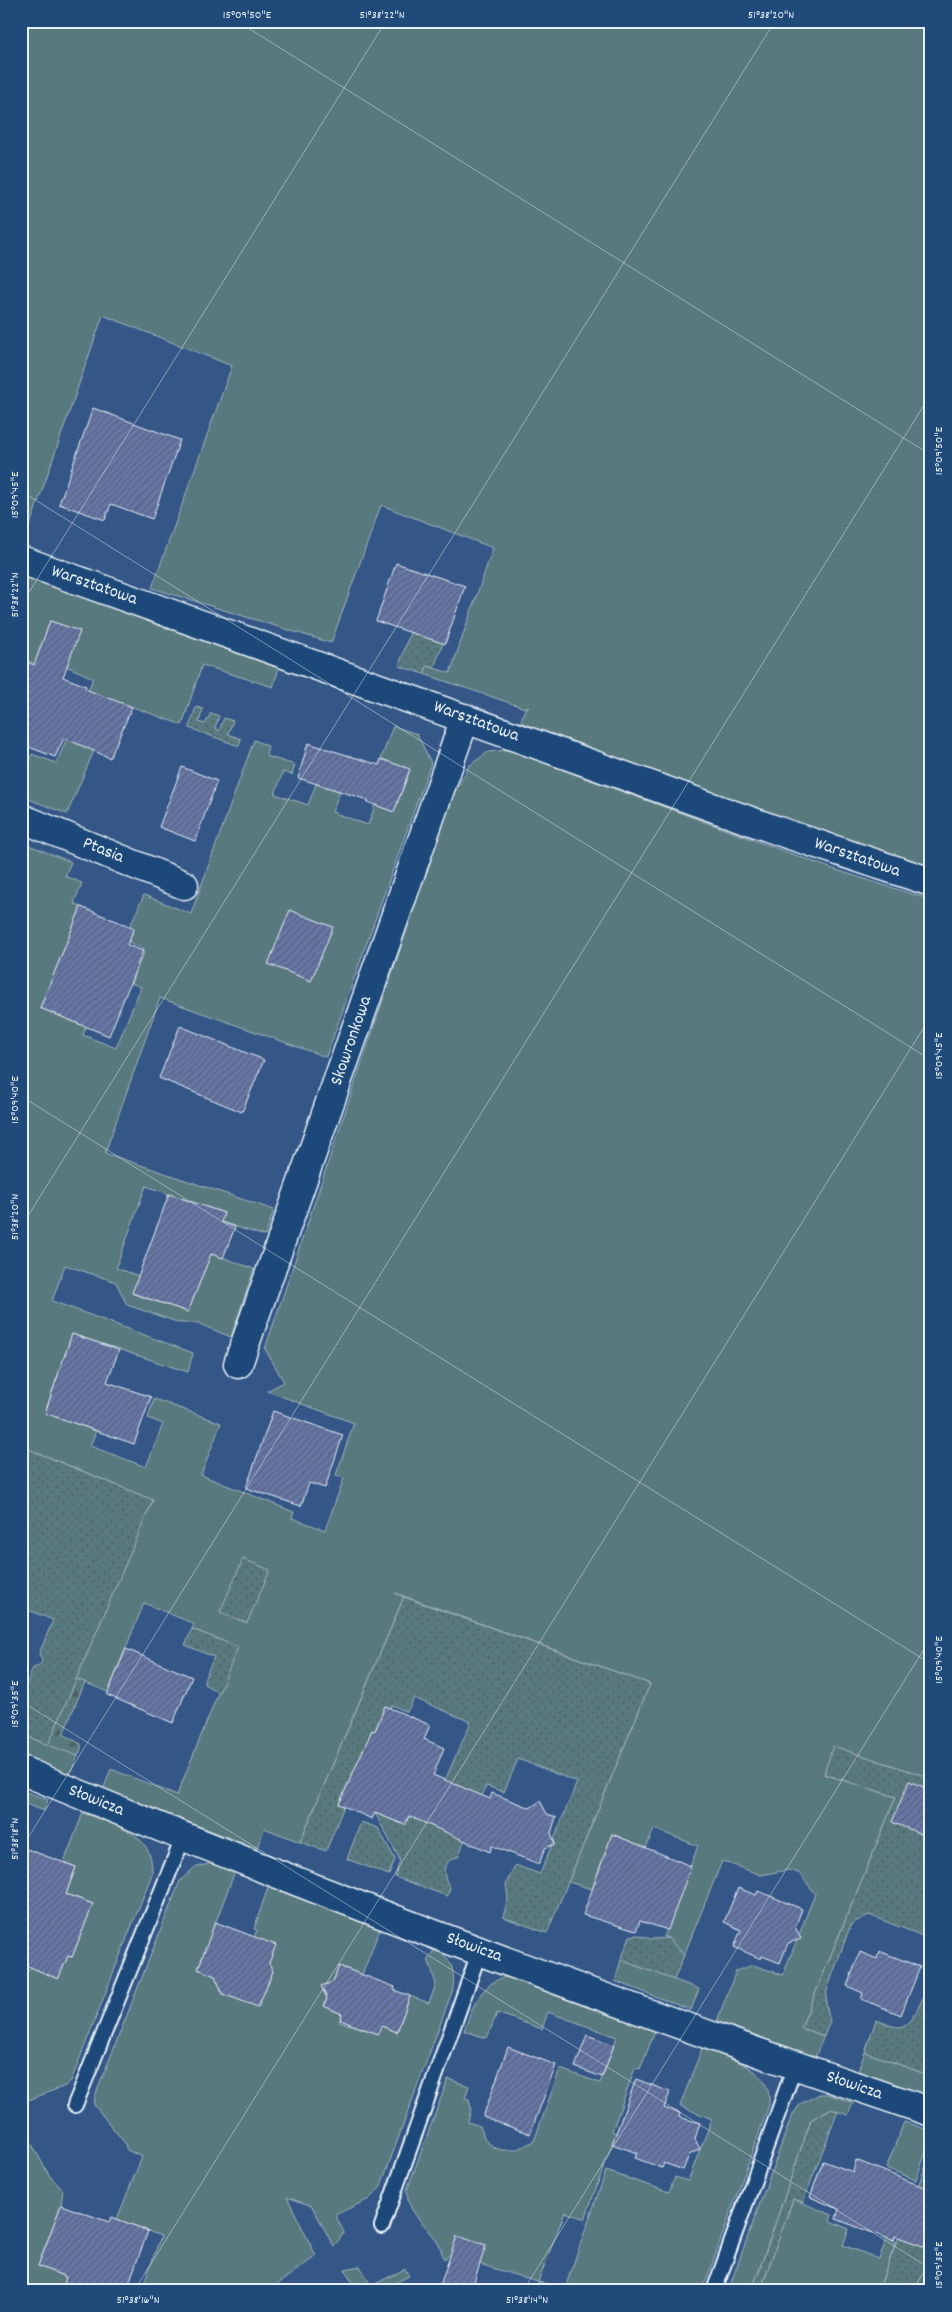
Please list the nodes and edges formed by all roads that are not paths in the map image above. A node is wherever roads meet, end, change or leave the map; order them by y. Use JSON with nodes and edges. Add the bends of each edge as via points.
{"nodes":[{"id":1,"x":21,"y":560,"type":"edge"},
{"id":2,"x":464,"y":718,"type":"junction"},
{"id":3,"x":21,"y":818,"type":"edge"},
{"id":4,"x":931,"y":882,"type":"edge"},
{"id":5,"x":184,"y":885,"type":"dead end"},
{"id":6,"x":238,"y":1364,"type":"dead end"},
{"id":7,"x":21,"y":1770,"type":"edge"},
{"id":8,"x":183,"y":1838,"type":"junction"},
{"id":9,"x":480,"y":1950,"type":"junction"},
{"id":10,"x":795,"y":2066,"type":"junction"},
{"id":11,"x":75,"y":2105,"type":"dead end"},
{"id":12,"x":931,"y":2112,"type":"edge"},
{"id":13,"x":382,"y":2226,"type":"dead end"},
{"id":14,"x":714,"y":2291,"type":"edge"}],
"edges":[{"from":1,"to":2,"type":"street","name":"Warsztatowa"},
{"from":2,"to":4,"type":"street","name":"Warsztatowa"},
{"from":2,"to":6,"type":"street","name":"Skowronkowa"},
{"from":3,"to":5,"type":"street","name":"Ptasia"},
{"from":7,"to":8,"type":"street","name":"Słowicza"},
{"from":8,"to":9,"type":"street","name":"Słowicza"},
{"from":8,"to":11,"type":"lane"},
{"from":9,"to":10,"type":"street","name":"Słowicza"},
{"from":9,"to":13,"type":"lane"},
{"from":10,"to":12,"type":"street","name":"Słowicza"},
{"from":10,"to":14,"type":"lane"}]}
